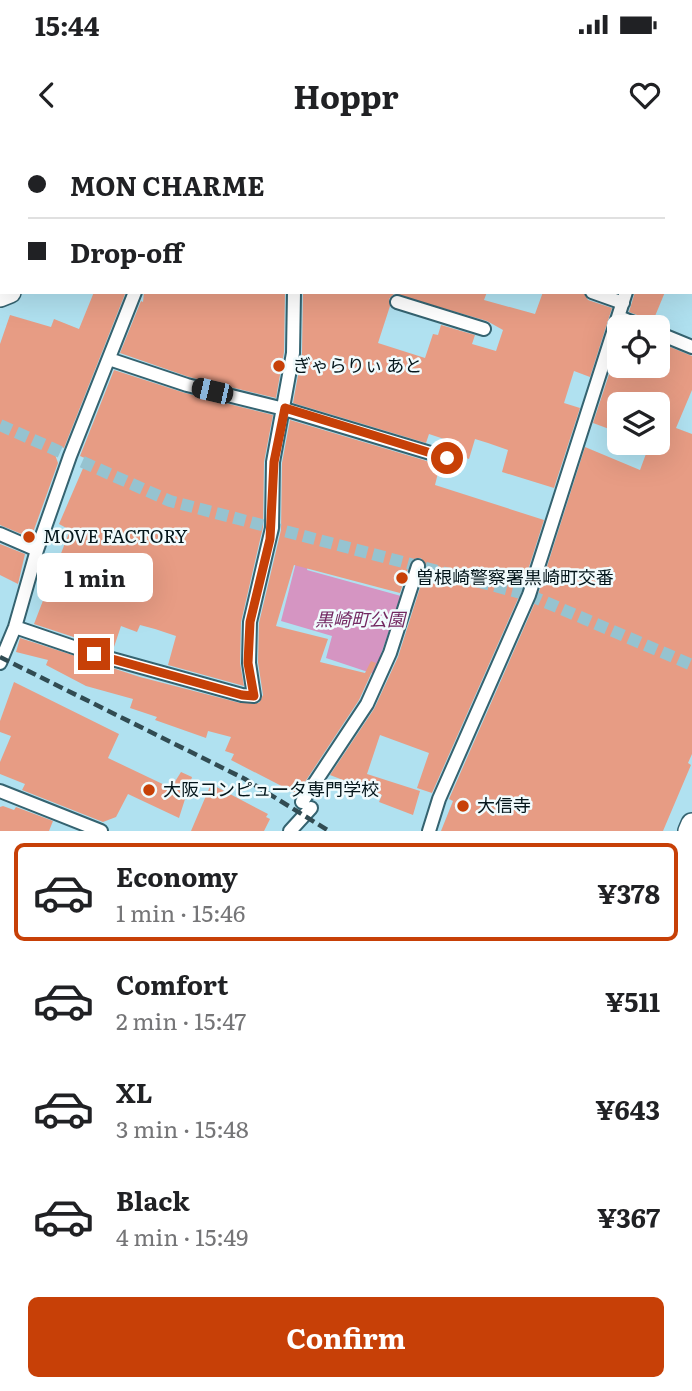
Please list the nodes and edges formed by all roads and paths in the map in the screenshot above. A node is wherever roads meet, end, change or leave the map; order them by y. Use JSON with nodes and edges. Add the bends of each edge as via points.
{"nodes":[{"id":1,"x":134,"y":294,"type":"edge"},
{"id":2,"x":294,"y":294,"type":"edge"},
{"id":3,"x":603,"y":294,"type":"edge"},
{"id":4,"x":624,"y":298,"type":"edge"},
{"id":5,"x":397,"y":302,"type":"dead end"},
{"id":6,"x":620,"y":315,"type":"edge"},
{"id":7,"x":484,"y":329,"type":"dead end"},
{"id":8,"x":670,"y":338,"type":"edge"},
{"id":9,"x":692,"y":346,"type":"edge"},
{"id":10,"x":607,"y":354,"type":"edge"},
{"id":11,"x":108,"y":359,"type":"junction"},
{"id":12,"x":285,"y":408,"type":"junction"},
{"id":13,"x":447,"y":458,"type":"dead end"},
{"id":14,"x":0,"y":534,"type":"edge"},
{"id":15,"x":37,"y":550,"type":"junction"},
{"id":16,"x":418,"y":566,"type":"dead end"},
{"id":17,"x":15,"y":627,"type":"junction"},
{"id":18,"x":0,"y":663,"type":"edge"},
{"id":19,"x":0,"y":791,"type":"edge"},
{"id":20,"x":692,"y":824,"type":"edge"},
{"id":21,"x":101,"y":831,"type":"edge"},
{"id":22,"x":290,"y":831,"type":"edge"},
{"id":23,"x":429,"y":831,"type":"edge"},
{"id":24,"x":689,"y":831,"type":"edge"}],
"edges":[{"from":1,"to":11,"type":"street"},
{"from":2,"to":12,"type":"street","via":[[293,353]]},
{"from":3,"to":4,"type":"street"},
{"from":4,"to":6,"type":"street"},
{"from":5,"to":7,"type":"street"},
{"from":8,"to":9,"type":"street"},
{"from":10,"to":23,"type":"street","via":[[530,595]]},
{"from":11,"to":12,"type":"street","via":[[187,385]]},
{"from":11,"to":15,"type":"street"},
{"from":12,"to":13,"type":"street"},
{"from":12,"to":17,"type":"street","via":[[274,462],[270,539],[250,622],[248,663],[254,696],[94,654]]},
{"from":14,"to":15,"type":"street"},
{"from":15,"to":17,"type":"street"},
{"from":16,"to":22,"type":"street","via":[[390,653],[367,704]]},
{"from":17,"to":18,"type":"street"},
{"from":19,"to":21,"type":"street"},
{"from":20,"to":24,"type":"main road"}]}
